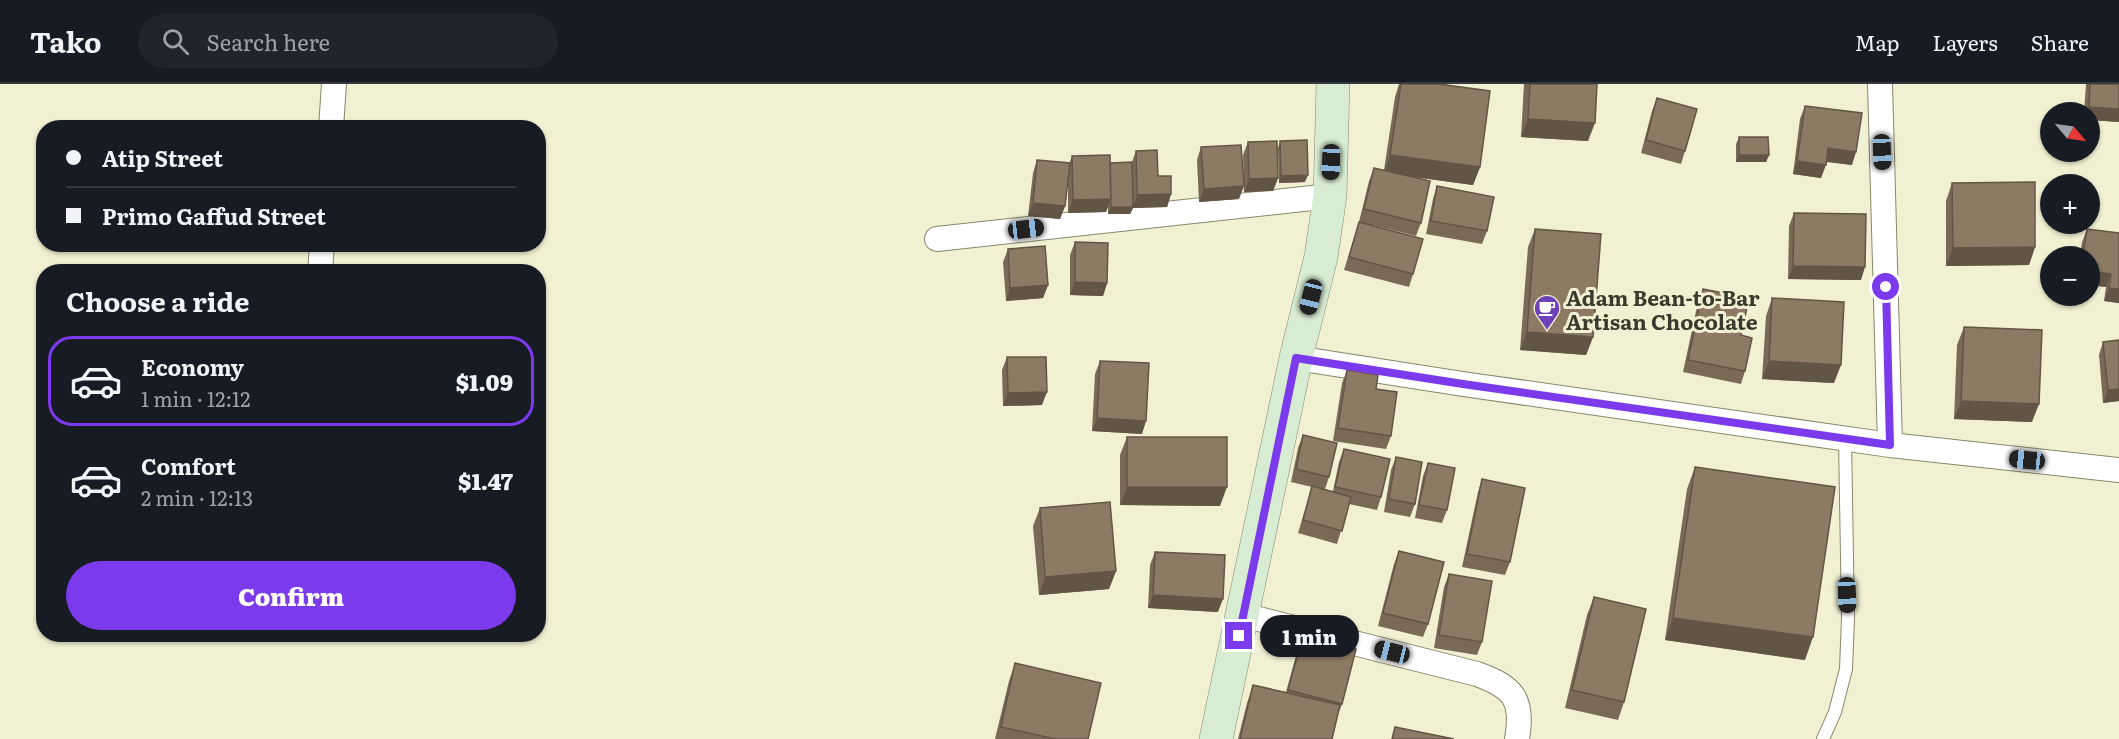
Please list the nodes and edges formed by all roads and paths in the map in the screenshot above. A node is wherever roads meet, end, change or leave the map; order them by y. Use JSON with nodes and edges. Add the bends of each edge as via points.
{"nodes":[{"id":1,"x":334,"y":84,"type":"edge"},
{"id":2,"x":1333,"y":84,"type":"edge"},
{"id":3,"x":1880,"y":84,"type":"edge"},
{"id":4,"x":332,"y":120,"type":"edge"},
{"id":5,"x":1330,"y":196,"type":"junction"},
{"id":6,"x":937,"y":239,"type":"dead end"},
{"id":7,"x":1296,"y":358,"type":"junction"},
{"id":8,"x":1845,"y":438,"type":"junction"},
{"id":9,"x":1890,"y":445,"type":"junction"},
{"id":10,"x":2119,"y":471,"type":"edge"},
{"id":11,"x":1243,"y":615,"type":"junction"},
{"id":12,"x":1216,"y":739,"type":"edge"},
{"id":13,"x":1517,"y":739,"type":"edge"},
{"id":14,"x":1823,"y":739,"type":"edge"}],
"edges":[{"from":1,"to":4,"type":"street"},
{"from":2,"to":5,"type":"main road"},
{"from":3,"to":9,"type":"street"},
{"from":5,"to":6,"type":"street"},
{"from":5,"to":7,"type":"main road","via":[[1321,257]]},
{"from":7,"to":8,"type":"street"},
{"from":7,"to":11,"type":"main road"},
{"from":8,"to":9,"type":"street"},
{"from":8,"to":14,"type":"lane","via":[[1846,669]]},
{"from":9,"to":10,"type":"street"},
{"from":11,"to":12,"type":"main road"},
{"from":11,"to":13,"type":"street","via":[[1498,681],[1513,693],[1518,705]]}]}
